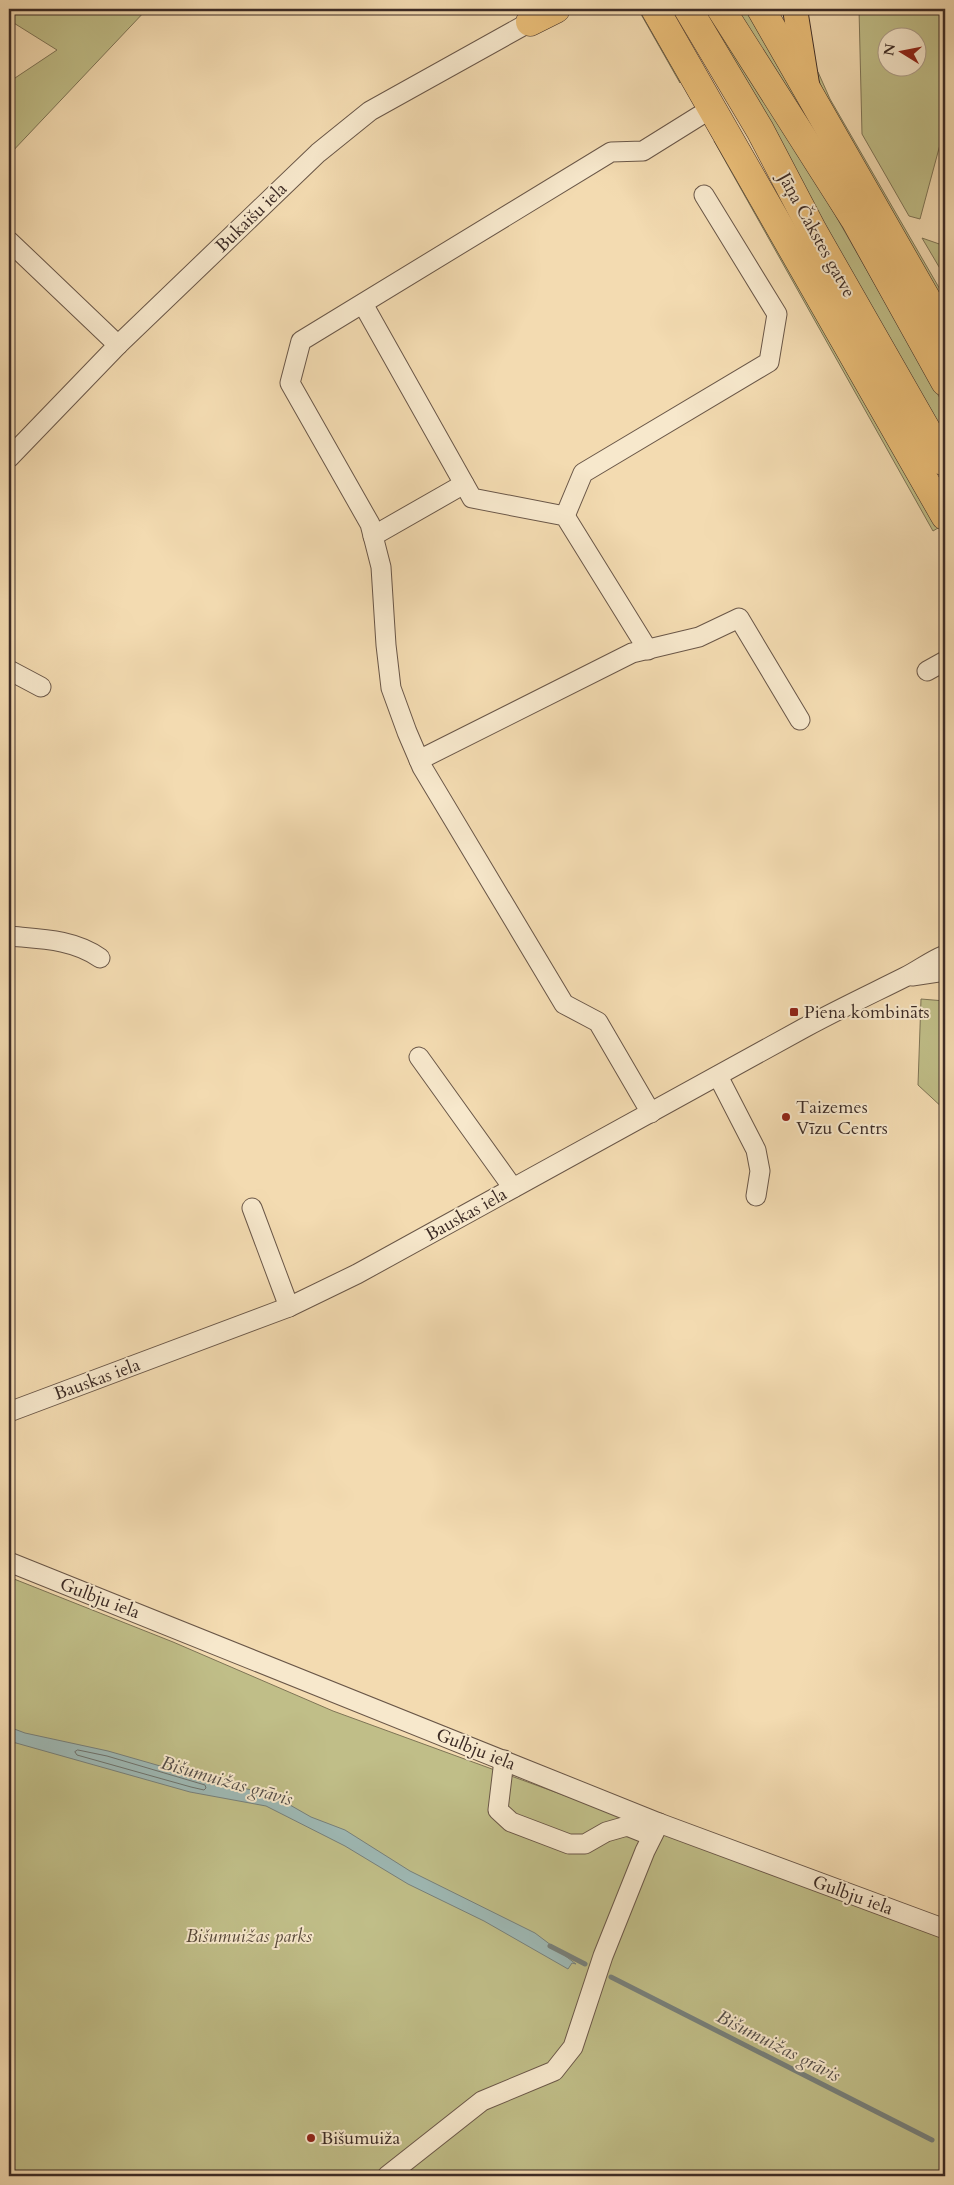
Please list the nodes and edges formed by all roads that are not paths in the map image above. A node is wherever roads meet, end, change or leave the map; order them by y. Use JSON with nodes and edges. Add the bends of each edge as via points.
{"nodes":[{"id":1,"x":556,"y":9,"type":"edge"},
{"id":2,"x":655,"y":9,"type":"edge"},
{"id":3,"x":688,"y":9,"type":"edge"},
{"id":4,"x":722,"y":9,"type":"edge"},
{"id":5,"x":761,"y":9,"type":"edge"},
{"id":6,"x":795,"y":9,"type":"edge"},
{"id":7,"x":528,"y":16,"type":"edge"},
{"id":8,"x":809,"y":90,"type":"junction"},
{"id":9,"x":712,"y":108,"type":"junction"},
{"id":10,"x":704,"y":195,"type":"dead end"},
{"id":11,"x":9,"y":241,"type":"edge"},
{"id":12,"x":363,"y":304,"type":"junction"},
{"id":13,"x":945,"y":332,"type":"edge"},
{"id":14,"x":118,"y":345,"type":"junction"},
{"id":15,"x":945,"y":382,"type":"edge"},
{"id":16,"x":9,"y":458,"type":"edge"},
{"id":17,"x":945,"y":462,"type":"edge"},
{"id":18,"x":464,"y":484,"type":"junction"},
{"id":19,"x":565,"y":516,"type":"junction"},
{"id":20,"x":945,"y":516,"type":"edge"},
{"id":21,"x":373,"y":536,"type":"junction"},
{"id":22,"x":648,"y":650,"type":"junction"},
{"id":23,"x":9,"y":670,"type":"edge"},
{"id":24,"x":41,"y":687,"type":"dead end"},
{"id":25,"x":800,"y":720,"type":"dead end"},
{"id":26,"x":419,"y":760,"type":"junction"},
{"id":27,"x":9,"y":936,"type":"edge"},
{"id":28,"x":945,"y":955,"type":"edge"},
{"id":29,"x":100,"y":958,"type":"dead end"},
{"id":30,"x":945,"y":971,"type":"edge"},
{"id":31,"x":906,"y":977,"type":"junction"},
{"id":32,"x":419,"y":1057,"type":"dead end"},
{"id":33,"x":718,"y":1076,"type":"junction"},
{"id":34,"x":650,"y":1113,"type":"junction"},
{"id":35,"x":513,"y":1188,"type":"junction"},
{"id":36,"x":756,"y":1196,"type":"dead end"},
{"id":37,"x":252,"y":1208,"type":"dead end"},
{"id":38,"x":289,"y":1307,"type":"junction"},
{"id":39,"x":9,"y":1412,"type":"edge"},
{"id":40,"x":9,"y":1562,"type":"edge"},
{"id":41,"x":504,"y":1760,"type":"junction"},
{"id":42,"x":655,"y":1830,"type":"junction"},
{"id":43,"x":945,"y":1929,"type":"edge"},
{"id":44,"x":387,"y":2176,"type":"edge"}],
"edges":[{"from":1,"to":7,"type":"highway"},
{"from":2,"to":9,"type":"highway"},
{"from":3,"to":17,"type":"highway","name":"Jāņa Čakstes gatve","via":[[760,130],[813,231]]},
{"from":4,"to":15,"type":"highway","name":"Jāņa Čakstes gatve","via":[[855,220]]},
{"from":5,"to":8,"type":"highway"},
{"from":6,"to":8,"type":"main road"},
{"from":7,"to":14,"type":"street","name":"Bukaišu iela","via":[[370,111],[318,153]]},
{"from":8,"to":13,"type":"highway"},
{"from":9,"to":12,"type":"street","via":[[642,151],[611,152]]},
{"from":9,"to":20,"type":"highway"},
{"from":10,"to":19,"type":"street","via":[[777,314],[769,362],[583,472]]},
{"from":11,"to":14,"type":"street"},
{"from":12,"to":18,"type":"street"},
{"from":12,"to":21,"type":"street","via":[[301,342],[290,383],[370,524]]},
{"from":14,"to":16,"type":"street","name":"Bukaišu iela"},
{"from":18,"to":19,"type":"street","via":[[472,498]]},
{"from":18,"to":21,"type":"street"},
{"from":19,"to":22,"type":"street"},
{"from":21,"to":26,"type":"street","via":[[381,567],[391,688]]},
{"from":22,"to":25,"type":"street","via":[[699,637],[739,618]]},
{"from":22,"to":26,"type":"street","via":[[632,654]]},
{"from":23,"to":24,"type":"street"},
{"from":26,"to":34,"type":"street","via":[[564,1004],[598,1022]]},
{"from":27,"to":29,"type":"street","via":[[74,944]]},
{"from":28,"to":31,"type":"street"},
{"from":30,"to":31,"type":"street"},
{"from":31,"to":33,"type":"street","name":"Bauskas iela","via":[[859,998]]},
{"from":32,"to":35,"type":"street"},
{"from":33,"to":34,"type":"street","name":"Bauskas iela"},
{"from":33,"to":36,"type":"street","via":[[756,1150],[760,1171]]},
{"from":34,"to":35,"type":"street","name":"Bauskas iela"},
{"from":35,"to":38,"type":"street","name":"Bauskas iela","via":[[357,1274]]},
{"from":37,"to":38,"type":"street"},
{"from":38,"to":39,"type":"street","name":"Bauskas iela"},
{"from":40,"to":41,"type":"street","name":"Gulbju iela"},
{"from":41,"to":42,"type":"street","name":"Gulbju iela"},
{"from":41,"to":42,"type":"street","via":[[498,1810],[510,1822],[569,1844],[585,1844],[606,1832],[627,1826]]},
{"from":42,"to":43,"type":"street","name":"Gulbju iela"},
{"from":42,"to":44,"type":"street","via":[[603,1956],[573,2047],[554,2071],[482,2101]]}]}
